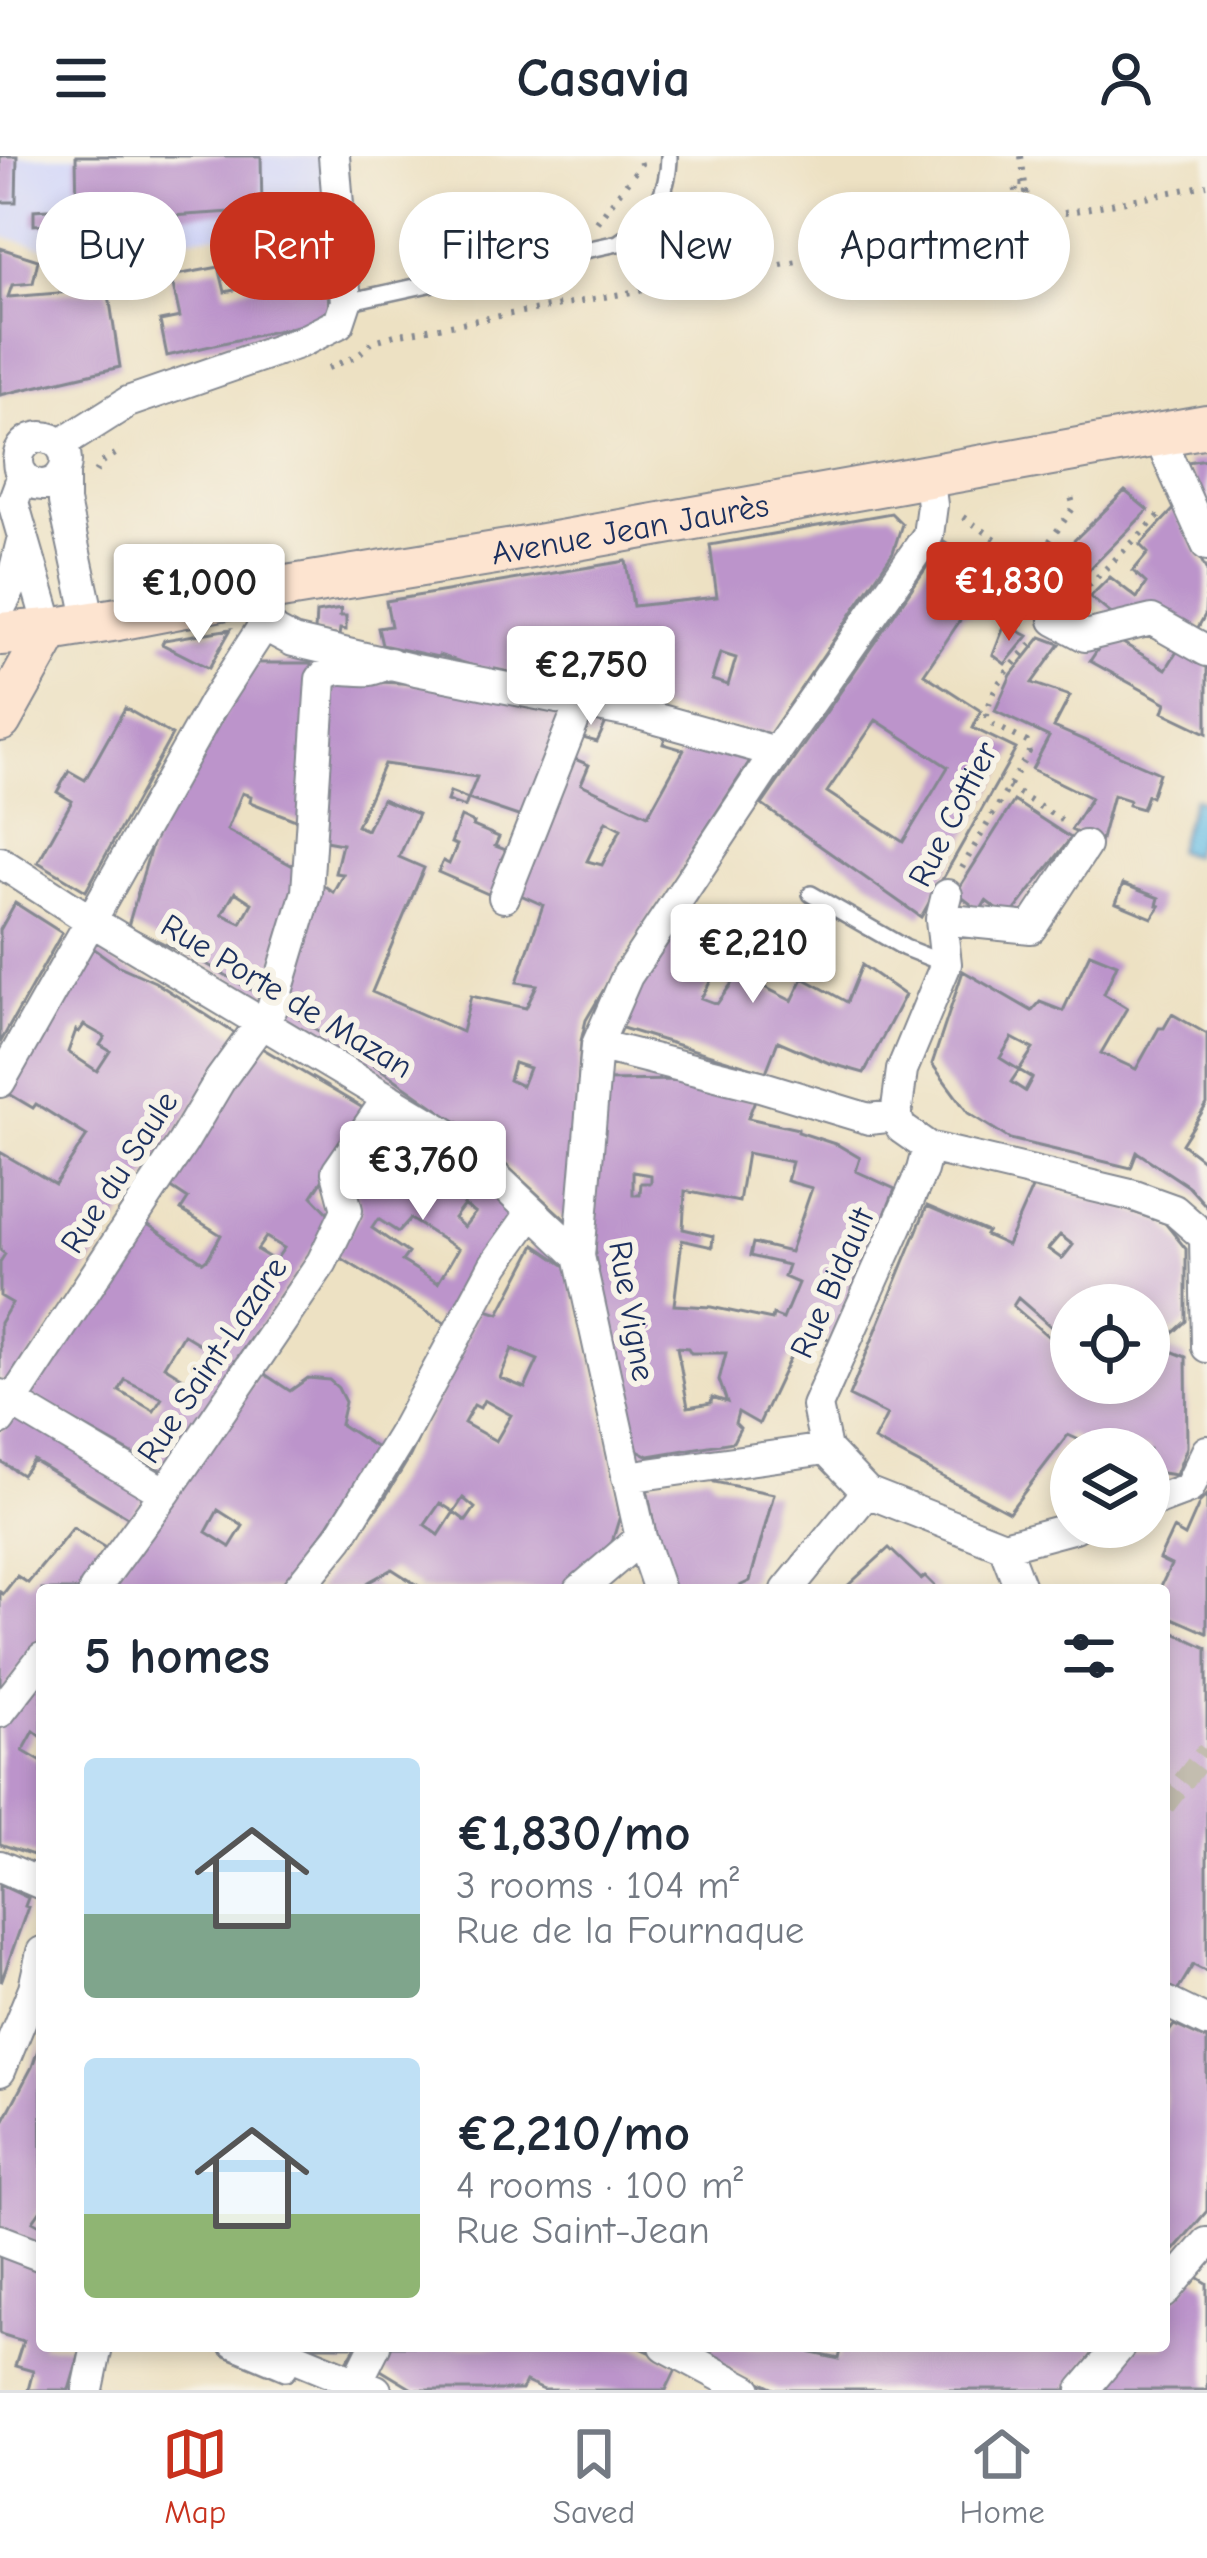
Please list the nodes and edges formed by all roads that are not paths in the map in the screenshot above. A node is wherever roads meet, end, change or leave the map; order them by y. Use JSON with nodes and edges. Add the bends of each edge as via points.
{"nodes":[{"id":1,"x":334,"y":156,"type":"edge"},
{"id":2,"x":668,"y":156,"type":"edge"},
{"id":3,"x":346,"y":302,"type":"junction"},
{"id":4,"x":1207,"y":426,"type":"edge"},
{"id":5,"x":1158,"y":435,"type":"junction"},
{"id":6,"x":62,"y":470,"type":"junction"},
{"id":7,"x":11,"y":480,"type":"edge"},
{"id":8,"x":930,"y":490,"type":"junction"},
{"id":9,"x":23,"y":537,"type":"junction"},
{"id":10,"x":1207,"y":545,"type":"edge"},
{"id":11,"x":267,"y":606,"type":"junction"},
{"id":12,"x":0,"y":608,"type":"edge"},
{"id":13,"x":1050,"y":626,"type":"road end"},
{"id":14,"x":70,"y":627,"type":"junction"},
{"id":15,"x":0,"y":634,"type":"edge"},
{"id":16,"x":1207,"y":651,"type":"edge"},
{"id":17,"x":390,"y":663,"type":"junction"},
{"id":18,"x":581,"y":702,"type":"junction"},
{"id":19,"x":0,"y":720,"type":"edge"},
{"id":20,"x":776,"y":752,"type":"junction"},
{"id":21,"x":1085,"y":846,"type":"dead end"},
{"id":22,"x":0,"y":862,"type":"edge"},
{"id":23,"x":811,"y":895,"type":"dead end"},
{"id":24,"x":504,"y":897,"type":"dead end"},
{"id":25,"x":93,"y":922,"type":"junction"},
{"id":26,"x":946,"y":964,"type":"junction"},
{"id":27,"x":259,"y":1023,"type":"junction"},
{"id":28,"x":597,"y":1045,"type":"junction"},
{"id":29,"x":0,"y":1082,"type":"edge"},
{"id":30,"x":388,"y":1098,"type":"junction"},
{"id":31,"x":896,"y":1116,"type":"junction"},
{"id":32,"x":928,"y":1148,"type":"junction"},
{"id":33,"x":532,"y":1212,"type":"junction"},
{"id":34,"x":579,"y":1256,"type":"junction"},
{"id":35,"x":1207,"y":1347,"type":"edge"},
{"id":36,"x":4,"y":1406,"type":"edge"},
{"id":37,"x":826,"y":1449,"type":"junction"},
{"id":38,"x":1207,"y":1451,"type":"edge"},
{"id":39,"x":627,"y":1477,"type":"junction"},
{"id":40,"x":165,"y":1492,"type":"junction"},
{"id":41,"x":867,"y":1492,"type":"junction"},
{"id":42,"x":1170,"y":1495,"type":"edge"},
{"id":43,"x":1050,"y":1534,"type":"edge"},
{"id":44,"x":641,"y":1538,"type":"junction"},
{"id":45,"x":1004,"y":1546,"type":"junction"},
{"id":46,"x":98,"y":1584,"type":"edge"},
{"id":47,"x":302,"y":1584,"type":"edge"},
{"id":48,"x":587,"y":1584,"type":"edge"},
{"id":49,"x":657,"y":1584,"type":"edge"},
{"id":50,"x":792,"y":1584,"type":"edge"},
{"id":51,"x":1019,"y":1584,"type":"edge"},
{"id":52,"x":36,"y":1666,"type":"edge"},
{"id":53,"x":0,"y":1712,"type":"edge"},
{"id":54,"x":0,"y":1866,"type":"edge"},
{"id":55,"x":36,"y":1881,"type":"edge"},
{"id":56,"x":36,"y":1979,"type":"edge"},
{"id":57,"x":1170,"y":2013,"type":"edge"},
{"id":58,"x":1207,"y":2022,"type":"edge"},
{"id":59,"x":0,"y":2071,"type":"edge"},
{"id":60,"x":0,"y":2240,"type":"edge"},
{"id":61,"x":36,"y":2254,"type":"edge"},
{"id":62,"x":1201,"y":2260,"type":"edge"},
{"id":63,"x":1170,"y":2288,"type":"edge"},
{"id":64,"x":96,"y":2352,"type":"edge"},
{"id":65,"x":110,"y":2352,"type":"edge"},
{"id":66,"x":249,"y":2352,"type":"edge"},
{"id":67,"x":282,"y":2352,"type":"edge"},
{"id":68,"x":372,"y":2352,"type":"edge"},
{"id":69,"x":683,"y":2352,"type":"edge"},
{"id":70,"x":1115,"y":2352,"type":"edge"},
{"id":71,"x":357,"y":2387,"type":"edge"},
{"id":72,"x":88,"y":2390,"type":"edge"},
{"id":73,"x":98,"y":2390,"type":"edge"},
{"id":74,"x":747,"y":2390,"type":"edge"},
{"id":75,"x":1083,"y":2390,"type":"edge"}],
"edges":[{"from":1,"to":3,"type":"street"},
{"from":2,"to":3,"type":"lane","via":[[661,199],[618,243]]},
{"from":3,"to":6,"type":"street","via":[[326,331],[128,402]]},
{"from":4,"to":5,"type":"main road","name":"Avenue Jean Jaurès"},
{"from":5,"to":8,"type":"main road","name":"Avenue Jean Jaurès","via":[[1060,452]]},
{"from":5,"to":10,"type":"street"},
{"from":6,"to":7,"type":"street","via":[[43,486]]},
{"from":6,"to":7,"type":"street","via":[[49,438],[29,440]]},
{"from":6,"to":14,"type":"street"},
{"from":7,"to":9,"type":"street"},
{"from":8,"to":11,"type":"main road","name":"Avenue Jean Jaurès","via":[[532,547]]},
{"from":8,"to":20,"type":"street","name":"Rue Vigne","via":[[928,535]]},
{"from":9,"to":12,"type":"street"},
{"from":9,"to":14,"type":"street"},
{"from":11,"to":14,"type":"main road","name":"Avenue Jean Jaurès"},
{"from":11,"to":17,"type":"street","via":[[276,632],[293,641]]},
{"from":11,"to":25,"type":"street"},
{"from":13,"to":16,"type":"street","via":[[1085,636],[1152,620]]},
{"from":14,"to":15,"type":"main road","name":"Avenue Jean Jaurès"},
{"from":14,"to":19,"type":"main road"},
{"from":17,"to":18,"type":"street"},
{"from":17,"to":27,"type":"street","name":"Rue du Saule","via":[[334,668],[321,679],[308,892],[272,1008]]},
{"from":18,"to":20,"type":"street"},
{"from":18,"to":24,"type":"street"},
{"from":20,"to":28,"type":"street","name":"Rue Vigne","via":[[627,976]]},
{"from":21,"to":26,"type":"street","name":"Rue Cottier","via":[[1031,928],[944,907]]},
{"from":22,"to":25,"type":"street","name":"Rue Porte de Mazan"},
{"from":23,"to":26,"type":"lane"},
{"from":25,"to":27,"type":"street","name":"Rue Porte de Mazan"},
{"from":25,"to":29,"type":"street"},
{"from":26,"to":31,"type":"street","name":"Rue Cottier","via":[[902,1070]]},
{"from":27,"to":30,"type":"street","name":"Rue Porte de Mazan"},
{"from":27,"to":36,"type":"street","name":"Rue du Saule"},
{"from":28,"to":31,"type":"street","via":[[869,1119]]},
{"from":28,"to":34,"type":"street","name":"Rue Vigne"},
{"from":30,"to":33,"type":"street","name":"Rue Porte de Mazan","via":[[454,1138]]},
{"from":30,"to":40,"type":"street","name":"Rue Saint-Lazare","via":[[338,1172],[347,1210],[322,1262]]},
{"from":31,"to":32,"type":"street"},
{"from":32,"to":35,"type":"street","via":[[1174,1210],[1204,1237]]},
{"from":32,"to":37,"type":"street","name":"Rue Bidault","via":[[817,1406]]},
{"from":33,"to":34,"type":"street","name":"Rue Porte de Mazan"},
{"from":33,"to":47,"type":"street","via":[[340,1538]]},
{"from":34,"to":39,"type":"street","name":"Rue Vigne"},
{"from":36,"to":40,"type":"street"},
{"from":37,"to":39,"type":"street"},
{"from":37,"to":41,"type":"street"},
{"from":38,"to":42,"type":"street","via":[[1189,1487]]},
{"from":39,"to":44,"type":"street","name":"Rue Vigne"},
{"from":40,"to":46,"type":"street","name":"Rue Saint-Lazare"},
{"from":41,"to":45,"type":"street"},
{"from":41,"to":50,"type":"street"},
{"from":43,"to":45,"type":"street"},
{"from":44,"to":48,"type":"street"},
{"from":44,"to":49,"type":"street","name":"Rue Vigne"},
{"from":45,"to":51,"type":"street"},
{"from":52,"to":53,"type":"street"},
{"from":54,"to":55,"type":"street"},
{"from":56,"to":59,"type":"street"},
{"from":57,"to":58,"type":"street"},
{"from":60,"to":61,"type":"street"},
{"from":62,"to":63,"type":"street"},
{"from":64,"to":72,"type":"street"},
{"from":65,"to":73,"type":"street"},
{"from":66,"to":71,"type":"street"},
{"from":67,"to":71,"type":"street"},
{"from":68,"to":71,"type":"street"},
{"from":69,"to":74,"type":"street"},
{"from":70,"to":75,"type":"street"}]}
